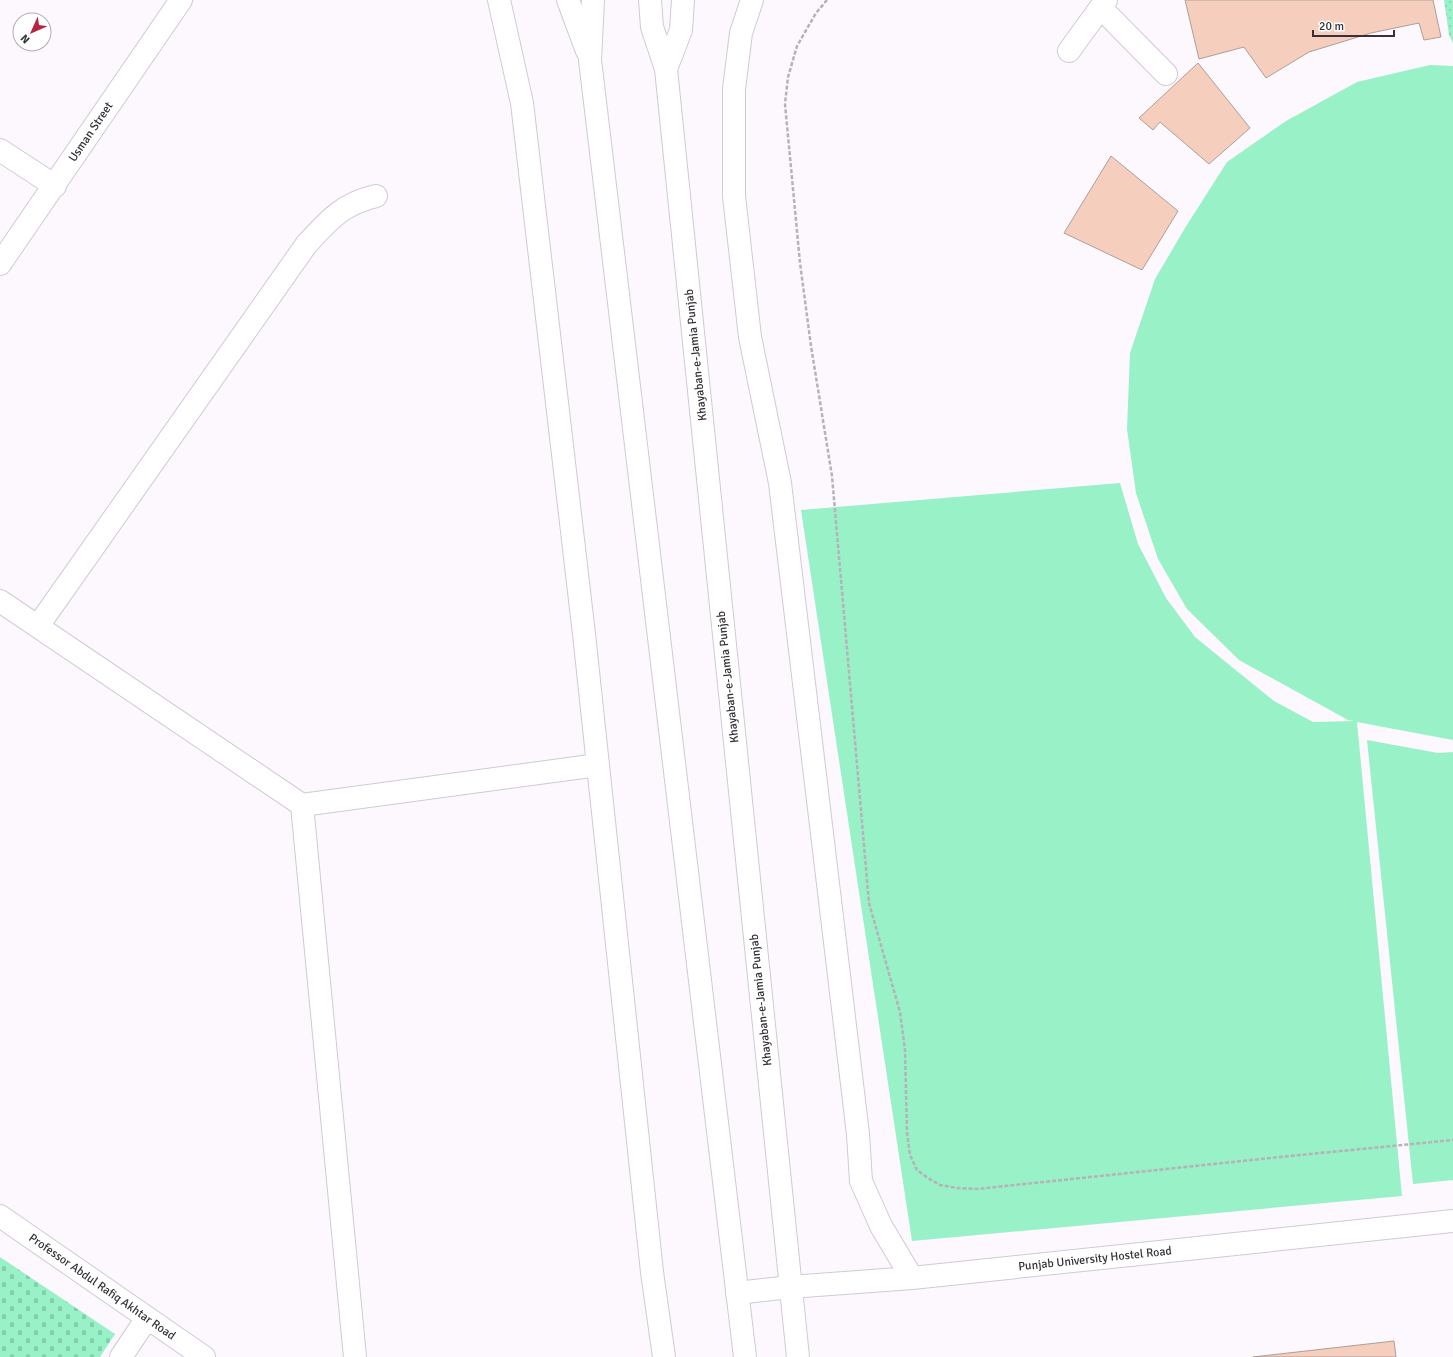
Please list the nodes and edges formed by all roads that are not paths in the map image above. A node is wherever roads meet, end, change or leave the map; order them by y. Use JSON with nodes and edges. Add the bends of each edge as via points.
{"nodes":[{"id":1,"x":181,"y":0,"type":"edge"},
{"id":2,"x":499,"y":0,"type":"edge"},
{"id":3,"x":568,"y":0,"type":"edge"},
{"id":4,"x":593,"y":0,"type":"edge"},
{"id":5,"x":650,"y":0,"type":"edge"},
{"id":6,"x":684,"y":0,"type":"edge"},
{"id":7,"x":752,"y":0,"type":"edge"},
{"id":8,"x":1104,"y":4,"type":"edge"},
{"id":9,"x":1069,"y":51,"type":"dead end"},
{"id":10,"x":590,"y":60,"type":"junction"},
{"id":11,"x":666,"y":69,"type":"junction"},
{"id":12,"x":1166,"y":74,"type":"dead end"},
{"id":13,"x":0,"y":150,"type":"edge"},
{"id":14,"x":55,"y":186,"type":"junction"},
{"id":15,"x":376,"y":196,"type":"dead end"},
{"id":16,"x":0,"y":264,"type":"edge"},
{"id":17,"x":0,"y":601,"type":"edge"},
{"id":18,"x":38,"y":626,"type":"junction"},
{"id":19,"x":598,"y":765,"type":"junction"},
{"id":20,"x":302,"y":805,"type":"junction"},
{"id":21,"x":0,"y":1216,"type":"edge"},
{"id":22,"x":1453,"y":1221,"type":"edge"},
{"id":23,"x":912,"y":1278,"type":"junction"},
{"id":24,"x":790,"y":1287,"type":"junction"},
{"id":25,"x":737,"y":1293,"type":"junction"},
{"id":26,"x":147,"y":1318,"type":"junction"},
{"id":27,"x":121,"y":1357,"type":"edge"},
{"id":28,"x":204,"y":1357,"type":"edge"},
{"id":29,"x":355,"y":1357,"type":"edge"},
{"id":30,"x":664,"y":1357,"type":"edge"},
{"id":31,"x":745,"y":1357,"type":"edge"},
{"id":32,"x":798,"y":1357,"type":"edge"}],
"edges":[{"from":1,"to":14,"type":"street","name":"Usman Street"},
{"from":2,"to":19,"type":"street","via":[[522,104]]},
{"from":3,"to":10,"type":"street"},
{"from":4,"to":10,"type":"street"},
{"from":5,"to":11,"type":"street","name":"Khayaban-e-Jamia Punjab","via":[[652,27]]},
{"from":6,"to":11,"type":"street","via":[[681,30]]},
{"from":7,"to":23,"type":"street","via":[[741,33],[734,90],[734,196],[750,337],[780,483],[857,1126],[861,1181],[881,1226]]},
{"from":8,"to":9,"type":"street"},
{"from":8,"to":12,"type":"street"},
{"from":10,"to":25,"type":"street"},
{"from":11,"to":24,"type":"street","name":"Khayaban-e-Jamia Punjab"},
{"from":13,"to":14,"type":"street"},
{"from":14,"to":16,"type":"street","name":"Usman Street"},
{"from":15,"to":18,"type":"street","via":[[346,207],[326,223],[306,245]]},
{"from":17,"to":18,"type":"street"},
{"from":18,"to":20,"type":"street"},
{"from":19,"to":20,"type":"street"},
{"from":19,"to":30,"type":"street","via":[[652,1272]]},
{"from":20,"to":29,"type":"street"},
{"from":21,"to":26,"type":"street","name":"Professor Abdul Rafiq Akhtar Road"},
{"from":22,"to":23,"type":"street","name":"Punjab University Hostel Road"},
{"from":23,"to":24,"type":"street","name":"Punjab University Hostel Road"},
{"from":24,"to":25,"type":"street","name":"Punjab University Hostel Road"},
{"from":24,"to":32,"type":"street","name":"Khayaban-e-Jamia Punjab"},
{"from":25,"to":31,"type":"street"},
{"from":26,"to":27,"type":"street"},
{"from":26,"to":28,"type":"street","name":"Professor Abdul Rafiq Akhtar Road"}]}
